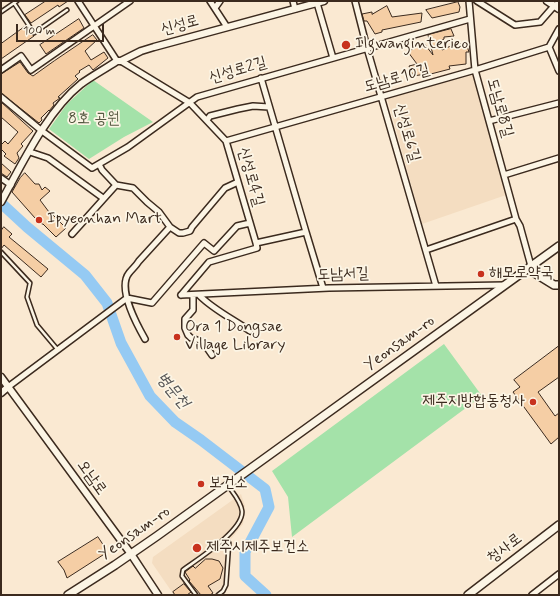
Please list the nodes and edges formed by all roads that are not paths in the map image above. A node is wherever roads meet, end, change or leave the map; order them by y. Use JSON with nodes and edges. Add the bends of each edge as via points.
{"nodes":[{"id":1,"x":78,"y":1,"type":"edge"},
{"id":2,"x":130,"y":1,"type":"edge"},
{"id":3,"x":210,"y":1,"type":"edge"},
{"id":4,"x":220,"y":1,"type":"edge"},
{"id":5,"x":293,"y":1,"type":"edge"},
{"id":6,"x":324,"y":1,"type":"edge"},
{"id":7,"x":355,"y":1,"type":"edge"},
{"id":8,"x":469,"y":1,"type":"edge"},
{"id":9,"x":477,"y":1,"type":"edge"},
{"id":10,"x":547,"y":1,"type":"edge"},
{"id":11,"x":15,"y":2,"type":"edge"},
{"id":12,"x":317,"y":3,"type":"junction"},
{"id":13,"x":557,"y":6,"type":"edge"},
{"id":14,"x":215,"y":8,"type":"junction"},
{"id":15,"x":295,"y":9,"type":"junction"},
{"id":16,"x":67,"y":10,"type":"dead end"},
{"id":17,"x":1,"y":12,"type":"edge"},
{"id":18,"x":470,"y":19,"type":"junction"},
{"id":19,"x":95,"y":26,"type":"junction"},
{"id":20,"x":228,"y":27,"type":"junction"},
{"id":21,"x":559,"y":29,"type":"edge"},
{"id":22,"x":549,"y":47,"type":"junction"},
{"id":23,"x":367,"y":48,"type":"junction"},
{"id":24,"x":333,"y":58,"type":"junction"},
{"id":25,"x":119,"y":61,"type":"junction"},
{"id":26,"x":1,"y":70,"type":"edge"},
{"id":27,"x":475,"y":70,"type":"junction"},
{"id":28,"x":559,"y":71,"type":"edge"},
{"id":29,"x":261,"y":78,"type":"junction"},
{"id":30,"x":1,"y":97,"type":"edge"},
{"id":31,"x":382,"y":97,"type":"junction"},
{"id":32,"x":559,"y":102,"type":"edge"},
{"id":33,"x":190,"y":103,"type":"junction"},
{"id":34,"x":269,"y":107,"type":"junction"},
{"id":35,"x":207,"y":120,"type":"junction"},
{"id":36,"x":489,"y":121,"type":"junction"},
{"id":37,"x":275,"y":127,"type":"junction"},
{"id":38,"x":42,"y":131,"type":"junction"},
{"id":39,"x":226,"y":141,"type":"junction"},
{"id":40,"x":30,"y":152,"type":"junction"},
{"id":41,"x":559,"y":158,"type":"edge"},
{"id":42,"x":100,"y":164,"type":"junction"},
{"id":43,"x":504,"y":175,"type":"junction"},
{"id":44,"x":1,"y":178,"type":"edge"},
{"id":45,"x":238,"y":182,"type":"junction"},
{"id":46,"x":116,"y":185,"type":"junction"},
{"id":47,"x":10,"y":187,"type":"junction"},
{"id":48,"x":103,"y":198,"type":"junction"},
{"id":49,"x":1,"y":202,"type":"edge"},
{"id":50,"x":516,"y":219,"type":"junction"},
{"id":51,"x":250,"y":222,"type":"junction"},
{"id":52,"x":170,"y":227,"type":"junction"},
{"id":53,"x":306,"y":232,"type":"junction"},
{"id":54,"x":72,"y":234,"type":"dead end"},
{"id":55,"x":256,"y":243,"type":"junction"},
{"id":56,"x":559,"y":246,"type":"edge"},
{"id":57,"x":426,"y":250,"type":"junction"},
{"id":58,"x":1,"y":252,"type":"edge"},
{"id":59,"x":529,"y":268,"type":"junction"},
{"id":60,"x":559,"y":284,"type":"edge"},
{"id":61,"x":506,"y":285,"type":"junction"},
{"id":62,"x":436,"y":286,"type":"junction"},
{"id":63,"x":323,"y":288,"type":"junction"},
{"id":64,"x":193,"y":295,"type":"junction"},
{"id":65,"x":200,"y":296,"type":"junction"},
{"id":66,"x":127,"y":298,"type":"junction"},
{"id":67,"x":250,"y":331,"type":"dead end"},
{"id":68,"x":145,"y":340,"type":"dead end"},
{"id":69,"x":58,"y":350,"type":"junction"},
{"id":70,"x":212,"y":355,"type":"dead end"},
{"id":71,"x":1,"y":377,"type":"edge"},
{"id":72,"x":8,"y":387,"type":"junction"},
{"id":73,"x":1,"y":393,"type":"edge"},
{"id":74,"x":228,"y":484,"type":"junction"},
{"id":75,"x":559,"y":525,"type":"edge"},
{"id":76,"x":226,"y":538,"type":"junction"},
{"id":77,"x":131,"y":554,"type":"junction"},
{"id":78,"x":559,"y":574,"type":"edge"},
{"id":79,"x":470,"y":594,"type":"edge"},
{"id":80,"x":68,"y":595,"type":"edge"},
{"id":81,"x":158,"y":595,"type":"edge"},
{"id":82,"x":196,"y":595,"type":"edge"},
{"id":83,"x":218,"y":595,"type":"edge"},
{"id":84,"x":532,"y":595,"type":"edge"}],
"edges":[{"from":1,"to":19,"type":"street"},
{"from":2,"to":19,"type":"street"},
{"from":3,"to":14,"type":"street"},
{"from":4,"to":14,"type":"street"},
{"from":5,"to":15,"type":"street"},
{"from":6,"to":12,"type":"street","name":"신성로"},
{"from":7,"to":23,"type":"street","name":"신성로6길"},
{"from":8,"to":18,"type":"street","name":"도남로8길"},
{"from":9,"to":13,"type":"street","via":[[515,25],[540,22]]},
{"from":10,"to":13,"type":"street"},
{"from":11,"to":16,"type":"lane","via":[[34,33]]},
{"from":11,"to":17,"type":"lane"},
{"from":12,"to":15,"type":"street","name":"신성로"},
{"from":12,"to":24,"type":"street"},
{"from":14,"to":20,"type":"street"},
{"from":15,"to":20,"type":"street","name":"신성로"},
{"from":18,"to":23,"type":"street","name":"신성로2길"},
{"from":18,"to":27,"type":"street","name":"도남로8길"},
{"from":19,"to":25,"type":"street"},
{"from":19,"to":26,"type":"street","via":[[31,70],[21,56]]},
{"from":20,"to":25,"type":"street","name":"신성로","via":[[141,51]]},
{"from":21,"to":22,"type":"street"},
{"from":22,"to":27,"type":"street","name":"도남로10길"},
{"from":22,"to":28,"type":"street"},
{"from":23,"to":24,"type":"street","name":"신성로2길"},
{"from":23,"to":31,"type":"street","name":"신성로6길"},
{"from":24,"to":29,"type":"street","name":"신성로2길"},
{"from":25,"to":33,"type":"street","name":"신성로4길"},
{"from":25,"to":38,"type":"street","name":"신성로","via":[[81,85],[60,105]]},
{"from":27,"to":31,"type":"street","name":"도남로10길"},
{"from":27,"to":36,"type":"street","name":"도남로8길"},
{"from":29,"to":33,"type":"street","name":"신성로2길","via":[[208,92]]},
{"from":29,"to":34,"type":"street"},
{"from":30,"to":38,"type":"street"},
{"from":31,"to":37,"type":"street","name":"도남로10길"},
{"from":31,"to":57,"type":"street","name":"신성로6길"},
{"from":32,"to":36,"type":"street"},
{"from":33,"to":35,"type":"street","name":"신성로4길"},
{"from":33,"to":42,"type":"street","name":"신성로2길"},
{"from":34,"to":35,"type":"street","via":[[253,106],[238,109],[210,116]]},
{"from":34,"to":37,"type":"street"},
{"from":35,"to":39,"type":"street","name":"신성로4길"},
{"from":36,"to":43,"type":"street","name":"도남로8길"},
{"from":37,"to":39,"type":"street","name":"도남로10길"},
{"from":37,"to":53,"type":"street"},
{"from":38,"to":40,"type":"street","name":"신성로"},
{"from":38,"to":42,"type":"street","via":[[92,168]]},
{"from":39,"to":45,"type":"street","name":"신성로4길"},
{"from":40,"to":47,"type":"street","name":"신성로"},
{"from":40,"to":48,"type":"street","via":[[48,158]]},
{"from":41,"to":43,"type":"street"},
{"from":42,"to":46,"type":"street","via":[[102,170]]},
{"from":43,"to":50,"type":"street","name":"도남로8길"},
{"from":44,"to":47,"type":"street"},
{"from":45,"to":51,"type":"street","name":"신성로4길"},
{"from":45,"to":52,"type":"street","via":[[225,188],[190,231],[179,233]]},
{"from":46,"to":48,"type":"street"},
{"from":46,"to":52,"type":"street","via":[[133,188],[159,212]]},
{"from":47,"to":49,"type":"street","name":"신성로"},
{"from":48,"to":54,"type":"street"},
{"from":50,"to":57,"type":"street"},
{"from":50,"to":59,"type":"street","name":"도남로8길"},
{"from":51,"to":55,"type":"street","name":"신성로4길"},
{"from":51,"to":66,"type":"street","via":[[237,226],[214,251],[204,243],[152,303]]},
{"from":52,"to":66,"type":"street","via":[[128,273],[124,284]]},
{"from":53,"to":55,"type":"street"},
{"from":53,"to":63,"type":"street"},
{"from":55,"to":64,"type":"street","name":"도남서길","via":[[257,248],[208,262],[181,296]]},
{"from":56,"to":59,"type":"main road","name":"Yeonsam-ro"},
{"from":57,"to":62,"type":"street","name":"신성로6길"},
{"from":58,"to":69,"type":"lane","via":[[30,283],[27,297],[37,325]]},
{"from":59,"to":60,"type":"main road","via":[[554,284]]},
{"from":59,"to":61,"type":"main road","name":"Yeonsam-ro"},
{"from":61,"to":62,"type":"street","name":"도남서길"},
{"from":61,"to":74,"type":"main road","name":"Yeonsam-ro"},
{"from":62,"to":63,"type":"street","name":"도남서길"},
{"from":63,"to":65,"type":"street","name":"도남서길"},
{"from":64,"to":65,"type":"street","name":"도남서길"},
{"from":64,"to":70,"type":"street","via":[[193,310],[186,320],[185,328],[188,335],[203,342]]},
{"from":65,"to":67,"type":"street"},
{"from":66,"to":68,"type":"street"},
{"from":66,"to":69,"type":"street"},
{"from":69,"to":72,"type":"street"},
{"from":71,"to":72,"type":"street","name":"오남로"},
{"from":72,"to":73,"type":"street"},
{"from":72,"to":77,"type":"street","name":"오남로"},
{"from":74,"to":76,"type":"lane","via":[[240,503],[242,512],[241,520]]},
{"from":74,"to":77,"type":"main road","name":"Yeonsam-ro"},
{"from":75,"to":79,"type":"main road","name":"청사로"},
{"from":76,"to":82,"type":"lane","via":[[183,570],[182,576]]},
{"from":76,"to":83,"type":"lane","via":[[229,543],[226,585]]},
{"from":77,"to":80,"type":"main road","name":"Yeonsam-ro"},
{"from":77,"to":81,"type":"street","name":"오남로"},
{"from":78,"to":84,"type":"street"}]}
